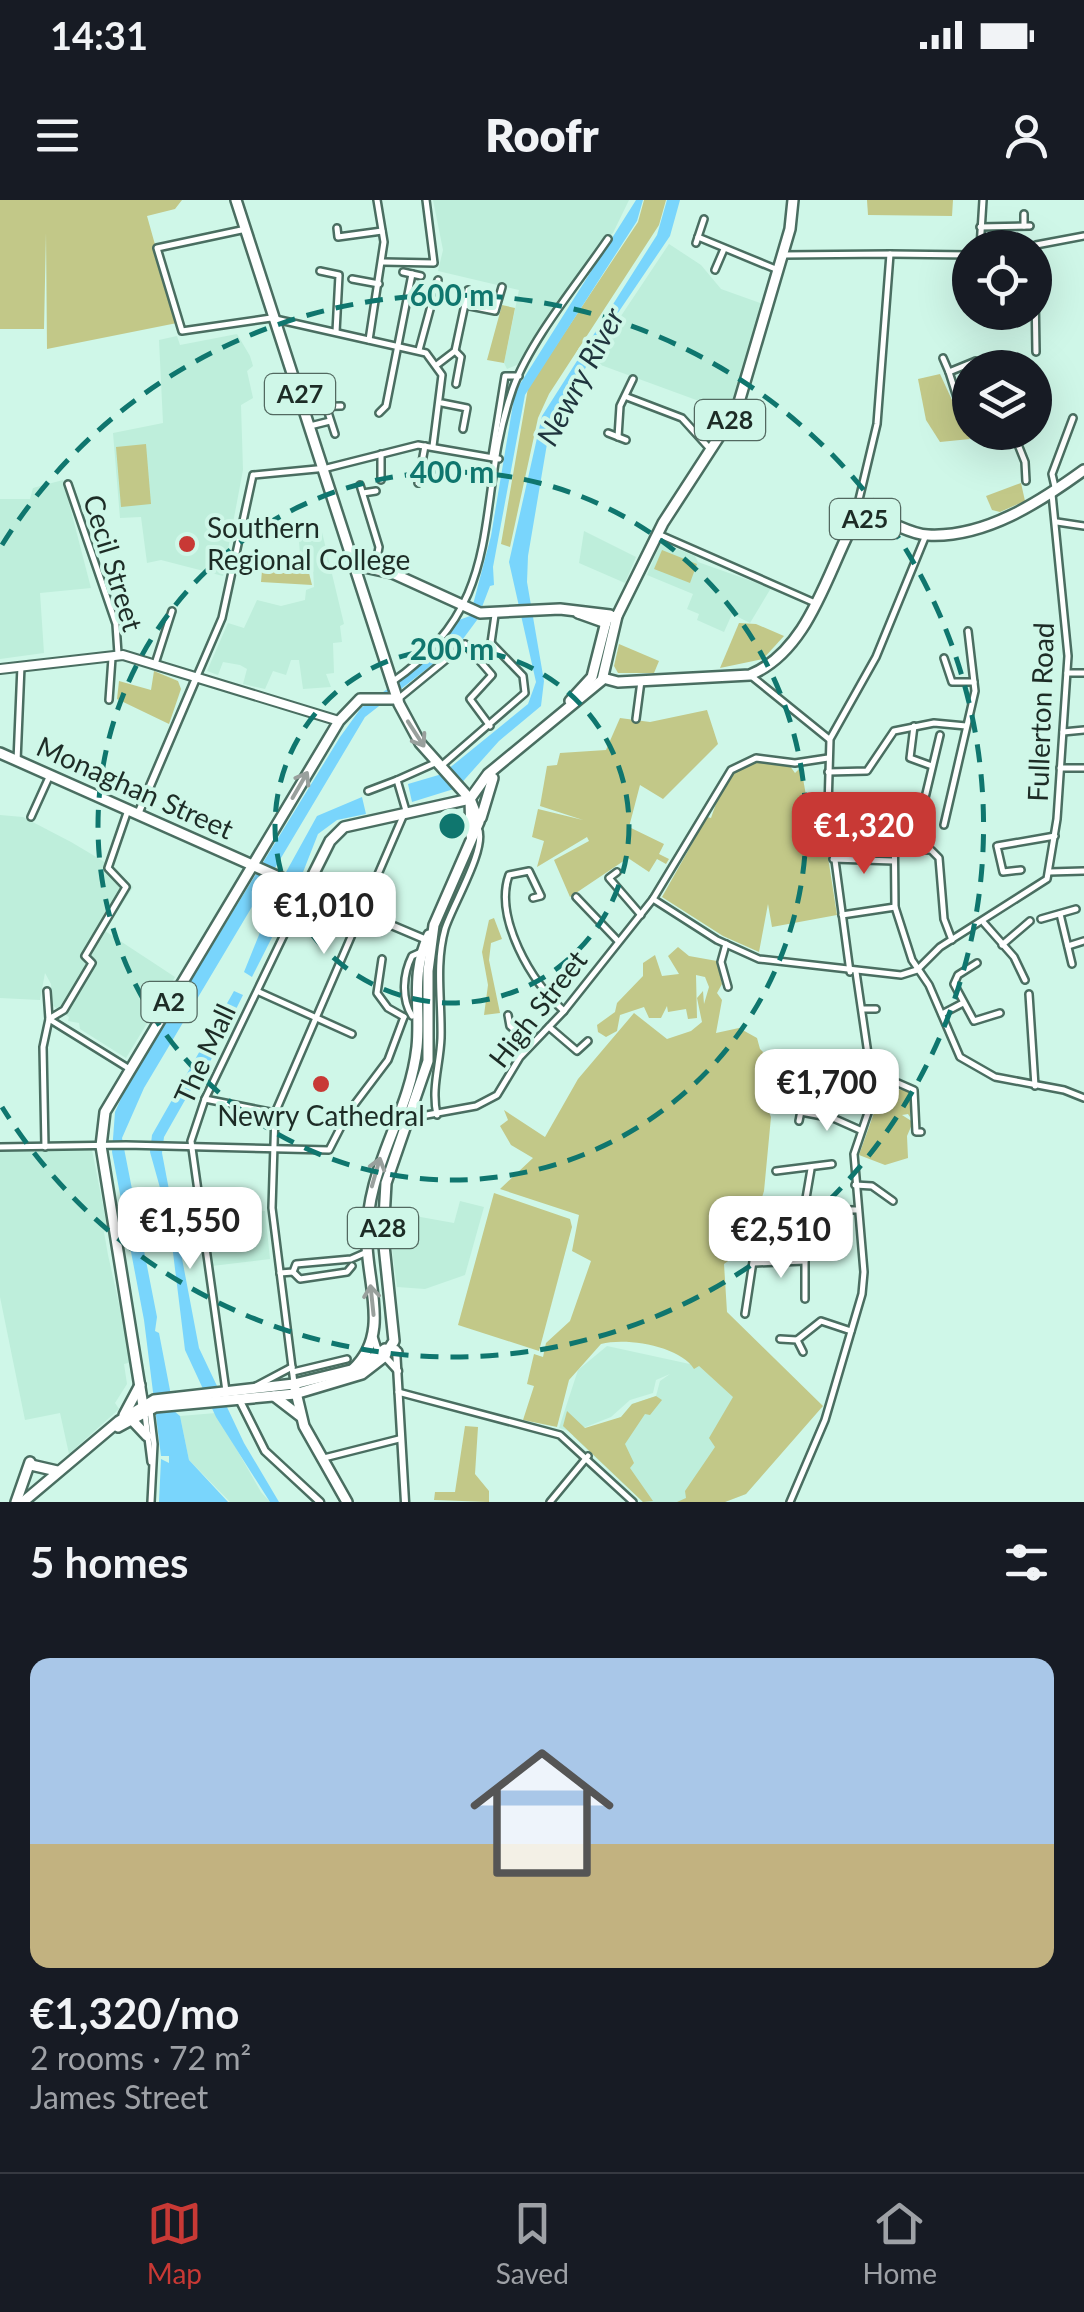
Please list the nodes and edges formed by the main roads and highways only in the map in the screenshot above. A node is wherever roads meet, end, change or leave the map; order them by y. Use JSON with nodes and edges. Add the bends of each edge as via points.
{"nodes":[{"id":1,"x":236,"y":200,"type":"edge"},
{"id":2,"x":793,"y":202,"type":"edge"},
{"id":3,"x":1084,"y":470,"type":"edge"},
{"id":4,"x":355,"y":565,"type":"junction"},
{"id":5,"x":611,"y":621,"type":"junction"},
{"id":6,"x":0,"y":669,"type":"edge"},
{"id":7,"x":598,"y":677,"type":"junction"},
{"id":8,"x":391,"y":684,"type":"junction"},
{"id":9,"x":372,"y":697,"type":"junction"},
{"id":10,"x":396,"y":698,"type":"junction"},
{"id":11,"x":339,"y":721,"type":"junction"},
{"id":12,"x":0,"y":754,"type":"edge"},
{"id":13,"x":502,"y":765,"type":"junction"},
{"id":14,"x":493,"y":778,"type":"junction"},
{"id":15,"x":470,"y":797,"type":"junction"},
{"id":16,"x":475,"y":825,"type":"junction"},
{"id":17,"x":255,"y":865,"type":"junction"},
{"id":18,"x":303,"y":887,"type":"joint"},
{"id":19,"x":429,"y":941,"type":"junction"},
{"id":20,"x":403,"y":1115,"type":"junction"},
{"id":21,"x":374,"y":1335,"type":"junction"},
{"id":22,"x":390,"y":1347,"type":"junction"},
{"id":23,"x":353,"y":1369,"type":"junction"},
{"id":24,"x":140,"y":1370,"type":"junction"},
{"id":25,"x":140,"y":1384,"type":"junction"},
{"id":26,"x":331,"y":1387,"type":"junction"},
{"id":27,"x":294,"y":1389,"type":"junction"},
{"id":28,"x":225,"y":1394,"type":"junction"},
{"id":29,"x":274,"y":1396,"type":"junction"},
{"id":30,"x":149,"y":1406,"type":"junction"},
{"id":31,"x":300,"y":1414,"type":"junction"},
{"id":32,"x":127,"y":1418,"type":"junction"},
{"id":33,"x":147,"y":1436,"type":"road end"},
{"id":34,"x":59,"y":1471,"type":"junction"},
{"id":35,"x":20,"y":1502,"type":"edge"},
{"id":36,"x":346,"y":1502,"type":"edge"}],
"edges":[{"from":1,"to":4,"type":"main road","number":"A27"},
{"from":2,"to":5,"type":"main road","number":"A28","via":[[743,394]]},
{"from":3,"to":7,"type":"main road","number":"A25","via":[[1054,492],[978,527],[926,536],[879,518],[862,520],[850,530],[816,604],[765,669],[641,682]]},
{"from":4,"to":5,"type":"main road","via":[[392,573],[472,611],[571,610]]},
{"from":4,"to":8,"type":"main road","number":"A27"},
{"from":5,"to":7,"type":"main road","number":"A28"},
{"from":6,"to":11,"type":"main road","via":[[112,654]]},
{"from":7,"to":13,"type":"main road","number":"A28"},
{"from":8,"to":9,"type":"main road","number":"A2"},
{"from":8,"to":10,"type":"main road"},
{"from":9,"to":10,"type":"main road"},
{"from":9,"to":11,"type":"main road","number":"A2","via":[[354,703]]},
{"from":10,"to":15,"type":"main road","one_way":true,"via":[[412,731]]},
{"from":17,"to":11,"type":"main road","number":"A2","one_way":true},
{"from":12,"to":17,"type":"main road","name":"Monaghan Street"},
{"from":13,"to":14,"type":"main road","number":"A28"},
{"from":13,"to":15,"type":"main road","number":"A28"},
{"from":14,"to":15,"type":"main road","number":"A28"},
{"from":14,"to":16,"type":"main road","number":"A28"},
{"from":15,"to":16,"type":"main road","number":"A28"},
{"from":15,"to":18,"type":"main road","name":"The Mall","via":[[354,824],[336,834]]},
{"from":16,"to":19,"type":"main road","number":"A28"},
{"from":17,"to":18,"type":"main road","name":"Monaghan Street"},
{"from":17,"to":24,"type":"main road","number":"A2","via":[[105,1112]]},
{"from":19,"to":20,"type":"main road","number":"A28","via":[[430,1046]]},
{"from":19,"to":20,"type":"main road","number":"A28","via":[[421,952],[411,1016],[417,1050]]},
{"from":21,"to":20,"type":"main road","number":"A28","one_way":true,"via":[[367,1252],[371,1190]]},
{"from":20,"to":22,"type":"main road","number":"A28","via":[[383,1211]]},
{"from":21,"to":22,"type":"main road","via":[[386,1337]]},
{"from":21,"to":23,"type":"main road"},
{"from":22,"to":23,"type":"main road"},
{"from":22,"to":26,"type":"main road","via":[[362,1374]]},
{"from":23,"to":27,"type":"main road"},
{"from":24,"to":25,"type":"main road","number":"A2"},
{"from":24,"to":30,"type":"main road","number":"A2"},
{"from":25,"to":30,"type":"main road","number":"A2"},
{"from":25,"to":32,"type":"main road"},
{"from":26,"to":27,"type":"main road"},
{"from":26,"to":31,"type":"main road"},
{"from":27,"to":28,"type":"main road"},
{"from":27,"to":29,"type":"main road"},
{"from":27,"to":31,"type":"main road"},
{"from":28,"to":29,"type":"main road"},
{"from":28,"to":30,"type":"main road"},
{"from":29,"to":31,"type":"main road"},
{"from":30,"to":32,"type":"main road"},
{"from":31,"to":36,"type":"main road"},
{"from":32,"to":33,"type":"main road"},
{"from":32,"to":34,"type":"main road"},
{"from":34,"to":35,"type":"main road"},
{"from":34,"to":35,"type":"main road","via":[[30,1464]]}]}
